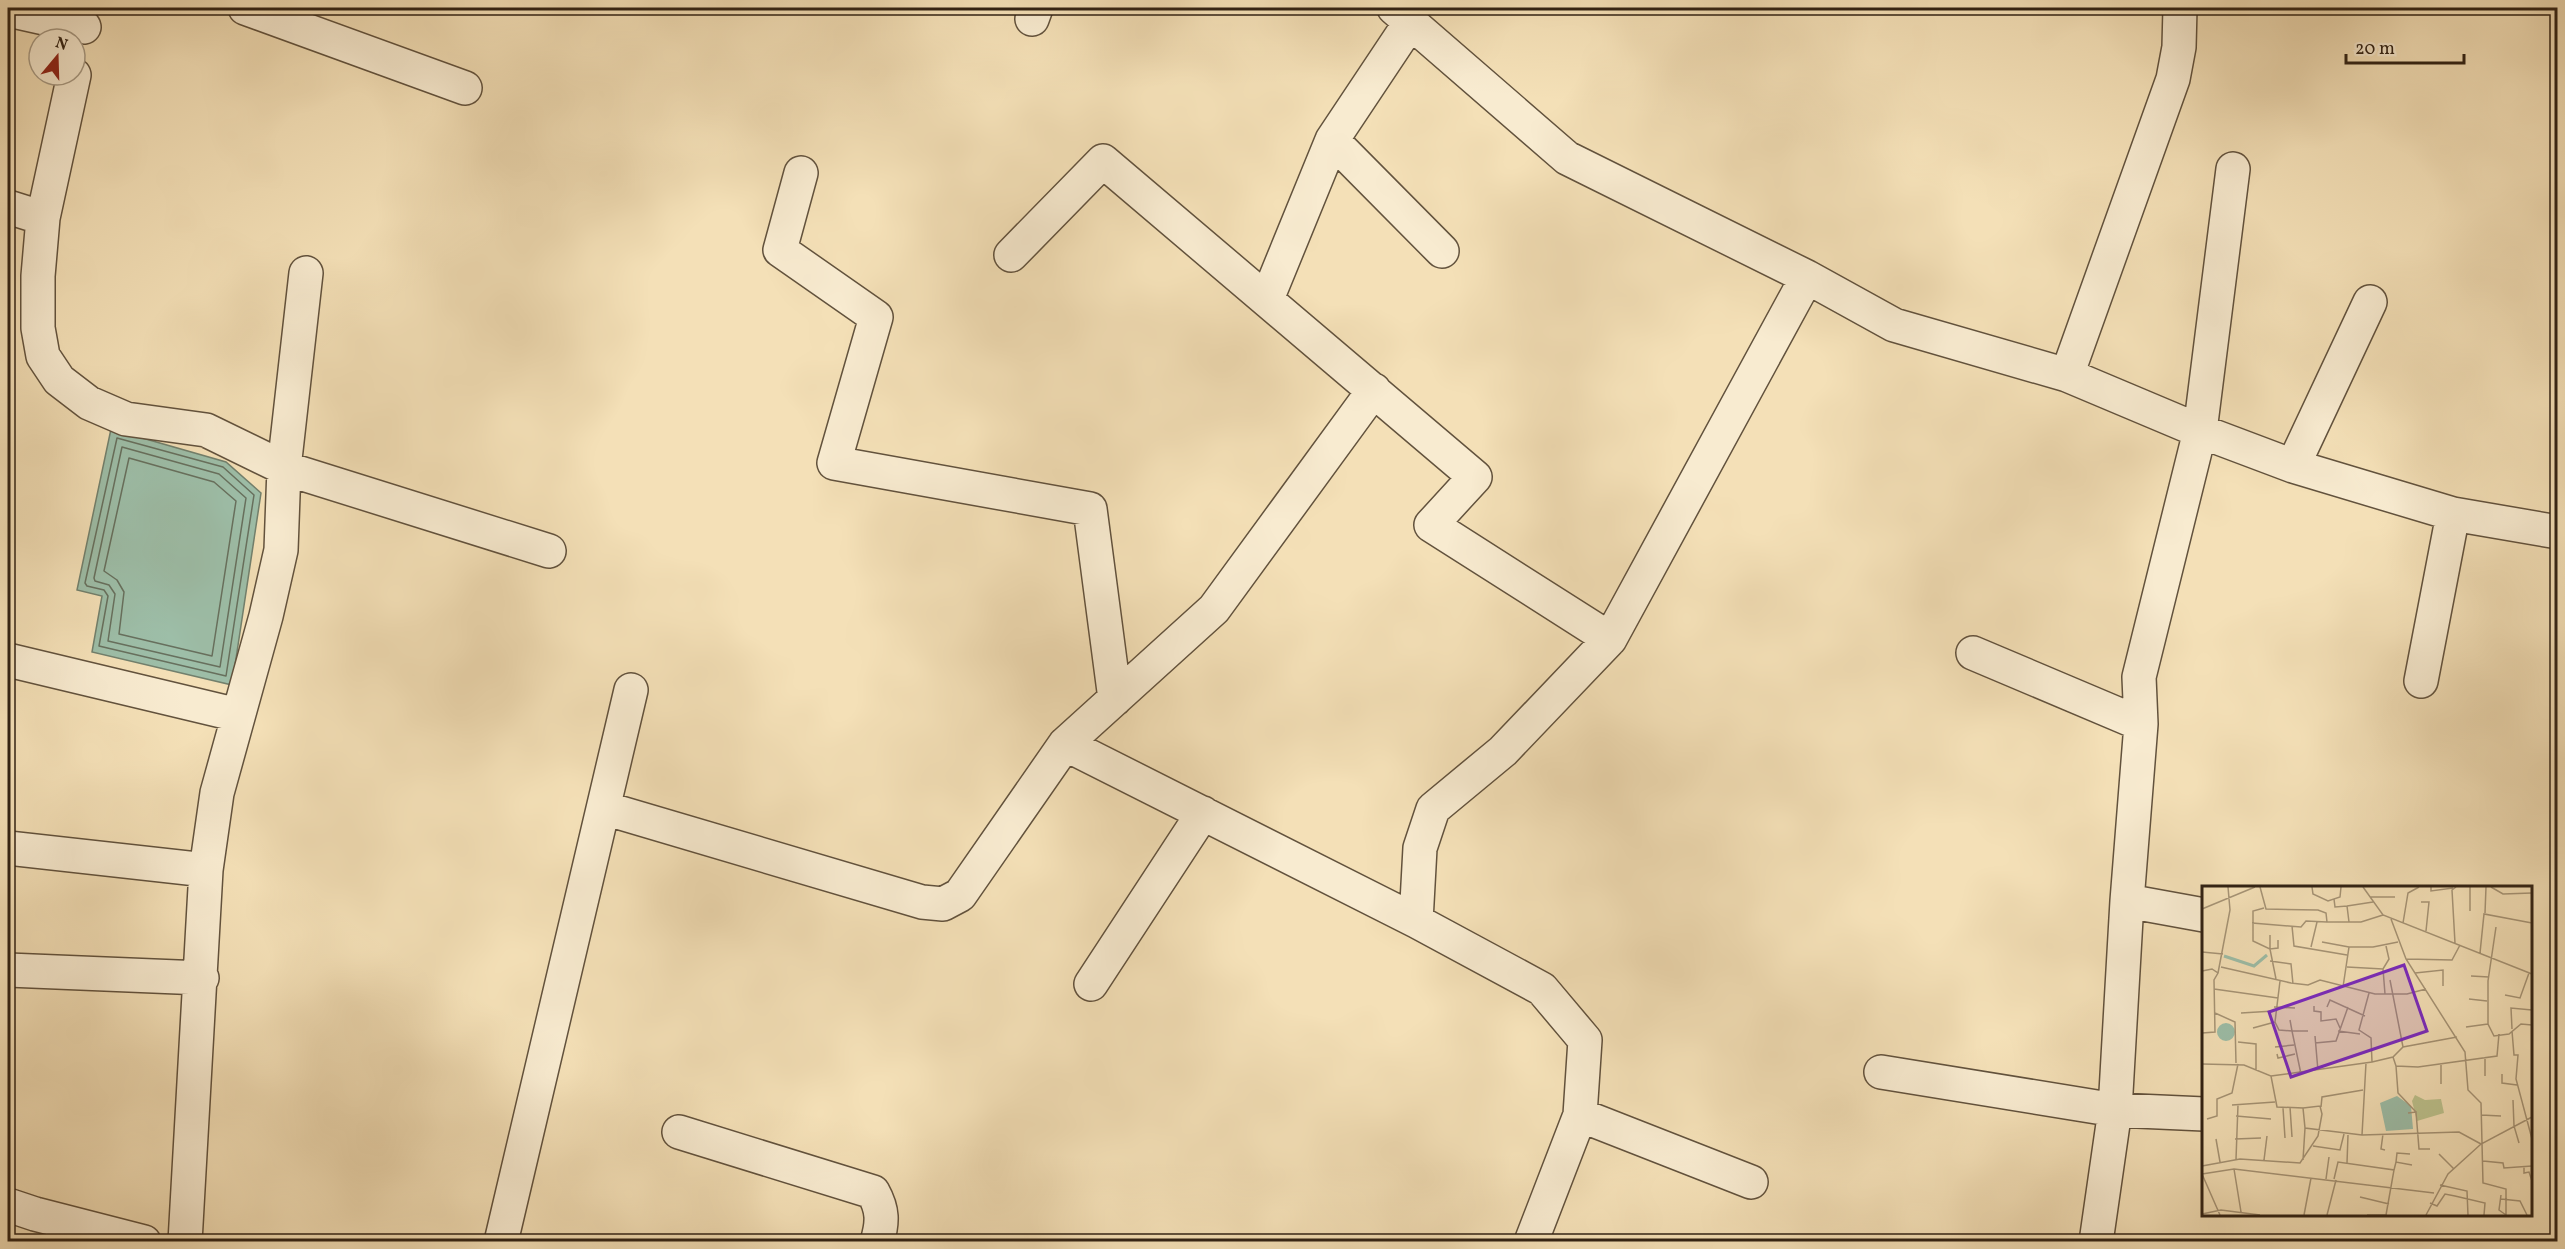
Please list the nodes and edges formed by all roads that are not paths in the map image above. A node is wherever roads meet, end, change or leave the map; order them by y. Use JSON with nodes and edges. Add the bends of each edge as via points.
{"nodes":[{"id":1,"x":245,"y":8,"type":"edge"},
{"id":2,"x":2180,"y":8,"type":"edge"},
{"id":3,"x":8,"y":10,"type":"edge"},
{"id":4,"x":1402,"y":12,"type":"edge"},
{"id":5,"x":89,"y":17,"type":"edge"},
{"id":6,"x":71,"y":87,"type":"edge"},
{"id":7,"x":465,"y":88,"type":"dead end"},
{"id":8,"x":1332,"y":140,"type":"junction"},
{"id":9,"x":2233,"y":169,"type":"dead end"},
{"id":10,"x":801,"y":173,"type":"dead end"},
{"id":11,"x":8,"y":207,"type":"edge"},
{"id":12,"x":43,"y":218,"type":"junction"},
{"id":13,"x":1442,"y":251,"type":"dead end"},
{"id":14,"x":1011,"y":255,"type":"dead end"},
{"id":15,"x":306,"y":273,"type":"dead end"},
{"id":16,"x":1807,"y":277,"type":"junction"},
{"id":17,"x":1267,"y":299,"type":"junction"},
{"id":18,"x":2370,"y":302,"type":"dead end"},
{"id":19,"x":2067,"y":375,"type":"junction"},
{"id":20,"x":1374,"y":390,"type":"junction"},
{"id":21,"x":2200,"y":431,"type":"junction"},
{"id":22,"x":2293,"y":465,"type":"junction"},
{"id":23,"x":284,"y":468,"type":"junction"},
{"id":24,"x":2453,"y":514,"type":"junction"},
{"id":25,"x":2558,"y":532,"type":"edge"},
{"id":26,"x":549,"y":551,"type":"dead end"},
{"id":27,"x":1610,"y":639,"type":"junction"},
{"id":28,"x":1973,"y":653,"type":"dead end"},
{"id":29,"x":8,"y":660,"type":"edge"},
{"id":30,"x":2421,"y":681,"type":"dead end"},
{"id":31,"x":631,"y":690,"type":"dead end"},
{"id":32,"x":1114,"y":699,"type":"junction"},
{"id":33,"x":238,"y":715,"type":"junction"},
{"id":34,"x":2141,"y":724,"type":"junction"},
{"id":35,"x":1065,"y":744,"type":"junction"},
{"id":36,"x":604,"y":808,"type":"junction"},
{"id":37,"x":1203,"y":813,"type":"junction"},
{"id":38,"x":8,"y":848,"type":"edge"},
{"id":39,"x":207,"y":870,"type":"junction"},
{"id":40,"x":2127,"y":901,"type":"junction"},
{"id":41,"x":2202,"y":915,"type":"edge"},
{"id":42,"x":1416,"y":921,"type":"junction"},
{"id":43,"x":8,"y":970,"type":"edge"},
{"id":44,"x":202,"y":978,"type":"junction"},
{"id":45,"x":1091,"y":984,"type":"dead end"},
{"id":46,"x":1881,"y":1072,"type":"dead end"},
{"id":47,"x":2115,"y":1110,"type":"junction"},
{"id":48,"x":2202,"y":1114,"type":"edge"},
{"id":49,"x":1580,"y":1115,"type":"junction"},
{"id":50,"x":679,"y":1132,"type":"dead end"},
{"id":51,"x":1751,"y":1182,"type":"dead end"},
{"id":52,"x":8,"y":1205,"type":"edge"},
{"id":53,"x":144,"y":1242,"type":"edge"},
{"id":54,"x":185,"y":1242,"type":"edge"},
{"id":55,"x":501,"y":1242,"type":"edge"},
{"id":56,"x":877,"y":1242,"type":"edge"},
{"id":57,"x":1531,"y":1242,"type":"edge"},
{"id":58,"x":2096,"y":1242,"type":"edge"}],
"edges":[{"from":1,"to":7,"type":"street"},
{"from":2,"to":19,"type":"street","via":[[2173,79]]},
{"from":3,"to":5,"type":"street"},
{"from":4,"to":8,"type":"street"},
{"from":4,"to":16,"type":"street","via":[[1567,158]]},
{"from":6,"to":12,"type":"street"},
{"from":8,"to":13,"type":"street"},
{"from":8,"to":17,"type":"street"},
{"from":9,"to":21,"type":"street"},
{"from":10,"to":32,"type":"street","via":[[780,250],[876,317],[834,464],[1090,509]]},
{"from":11,"to":12,"type":"street"},
{"from":12,"to":23,"type":"street","via":[[38,328],[43,357],[59,380],[89,403],[126,419],[206,430]]},
{"from":14,"to":17,"type":"street","via":[[1103,162]]},
{"from":15,"to":23,"type":"street"},
{"from":16,"to":19,"type":"street","via":[[1894,324]]},
{"from":16,"to":27,"type":"street"},
{"from":17,"to":20,"type":"street"},
{"from":18,"to":22,"type":"street"},
{"from":19,"to":21,"type":"street"},
{"from":20,"to":27,"type":"street","via":[[1475,477],[1431,525]]},
{"from":20,"to":32,"type":"street","via":[[1214,609]]},
{"from":21,"to":22,"type":"street"},
{"from":21,"to":34,"type":"street","via":[[2139,677]]},
{"from":22,"to":24,"type":"street"},
{"from":23,"to":26,"type":"street"},
{"from":23,"to":33,"type":"street","via":[[281,550]]},
{"from":24,"to":25,"type":"street"},
{"from":24,"to":30,"type":"street"},
{"from":27,"to":42,"type":"street","via":[[1503,751],[1433,809],[1420,848]]},
{"from":28,"to":34,"type":"street"},
{"from":29,"to":33,"type":"street"},
{"from":31,"to":36,"type":"street"},
{"from":32,"to":35,"type":"street"},
{"from":33,"to":39,"type":"street","via":[[217,793]]},
{"from":34,"to":40,"type":"street"},
{"from":35,"to":36,"type":"street","via":[[960,895],[943,904],[922,902]]},
{"from":35,"to":37,"type":"street"},
{"from":36,"to":55,"type":"street"},
{"from":37,"to":42,"type":"street"},
{"from":37,"to":45,"type":"street"},
{"from":38,"to":39,"type":"street"},
{"from":39,"to":44,"type":"street"},
{"from":40,"to":41,"type":"street"},
{"from":40,"to":47,"type":"street"},
{"from":42,"to":49,"type":"street","via":[[1542,989],[1586,1040]]},
{"from":43,"to":44,"type":"street"},
{"from":44,"to":54,"type":"street"},
{"from":46,"to":47,"type":"street"},
{"from":47,"to":48,"type":"street"},
{"from":47,"to":58,"type":"street"},
{"from":49,"to":51,"type":"street"},
{"from":49,"to":57,"type":"street"},
{"from":50,"to":56,"type":"street","via":[[873,1192],[883,1217]]},
{"from":52,"to":53,"type":"street"}]}
